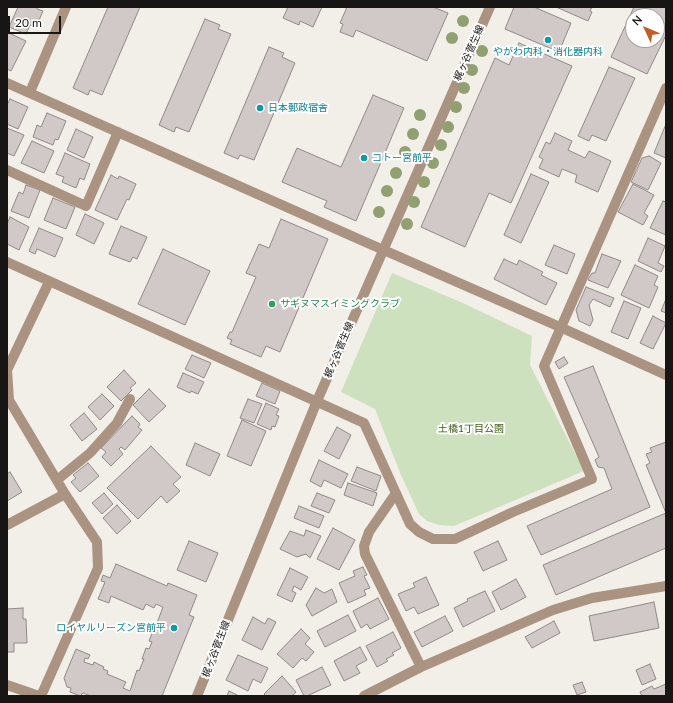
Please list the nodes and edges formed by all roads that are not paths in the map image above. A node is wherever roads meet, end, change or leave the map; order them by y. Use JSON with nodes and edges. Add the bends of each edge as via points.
{"nodes":[{"id":1,"x":66,"y":7,"type":"edge"},
{"id":2,"x":490,"y":7,"type":"edge"},
{"id":3,"x":8,"y":85,"type":"edge"},
{"id":4,"x":666,"y":88,"type":"edge"},
{"id":5,"x":30,"y":92,"type":"junction"},
{"id":6,"x":662,"y":107,"type":"edge"},
{"id":7,"x":118,"y":132,"type":"junction"},
{"id":8,"x":7,"y":170,"type":"edge"},
{"id":9,"x":382,"y":250,"type":"junction"},
{"id":10,"x":7,"y":262,"type":"edge"},
{"id":11,"x":49,"y":282,"type":"junction"},
{"id":12,"x":560,"y":327,"type":"junction"},
{"id":13,"x":666,"y":375,"type":"edge"},
{"id":14,"x":130,"y":399,"type":"dead end"},
{"id":15,"x":317,"y":401,"type":"junction"},
{"id":16,"x":57,"y":480,"type":"junction"},
{"id":17,"x":396,"y":493,"type":"junction"},
{"id":18,"x":65,"y":494,"type":"junction"},
{"id":19,"x":7,"y":524,"type":"edge"},
{"id":20,"x":666,"y":586,"type":"edge"},
{"id":21,"x":421,"y":667,"type":"junction"},
{"id":22,"x":7,"y":685,"type":"edge"},
{"id":23,"x":40,"y":696,"type":"edge"},
{"id":24,"x":197,"y":696,"type":"edge"},
{"id":25,"x":364,"y":696,"type":"edge"}],
"edges":[{"from":1,"to":5,"type":"street"},
{"from":2,"to":9,"type":"street","name":"梶ヶ谷菅生線"},
{"from":3,"to":5,"type":"street"},
{"from":4,"to":6,"type":"street"},
{"from":5,"to":7,"type":"street"},
{"from":6,"to":12,"type":"street"},
{"from":7,"to":8,"type":"street","via":[[86,206]]},
{"from":7,"to":9,"type":"street"},
{"from":9,"to":12,"type":"street"},
{"from":9,"to":15,"type":"street","name":"梶ヶ谷菅生線"},
{"from":10,"to":11,"type":"street"},
{"from":11,"to":15,"type":"street"},
{"from":11,"to":16,"type":"street","via":[[7,370],[9,400]]},
{"from":12,"to":13,"type":"street"},
{"from":12,"to":17,"type":"street","via":[[544,366],[592,479],[455,539],[433,539],[419,532],[410,524]]},
{"from":14,"to":16,"type":"street","via":[[117,423],[90,452]]},
{"from":15,"to":17,"type":"street","via":[[364,423]]},
{"from":15,"to":24,"type":"street","name":"梶ヶ谷菅生線"},
{"from":16,"to":18,"type":"street"},
{"from":17,"to":21,"type":"street","via":[[369,532],[364,546],[365,554]]},
{"from":18,"to":19,"type":"street"},
{"from":18,"to":23,"type":"street","via":[[97,542],[98,568]]},
{"from":20,"to":21,"type":"street","via":[[592,598],[554,610]]},
{"from":21,"to":25,"type":"street"},
{"from":22,"to":23,"type":"street"}]}
